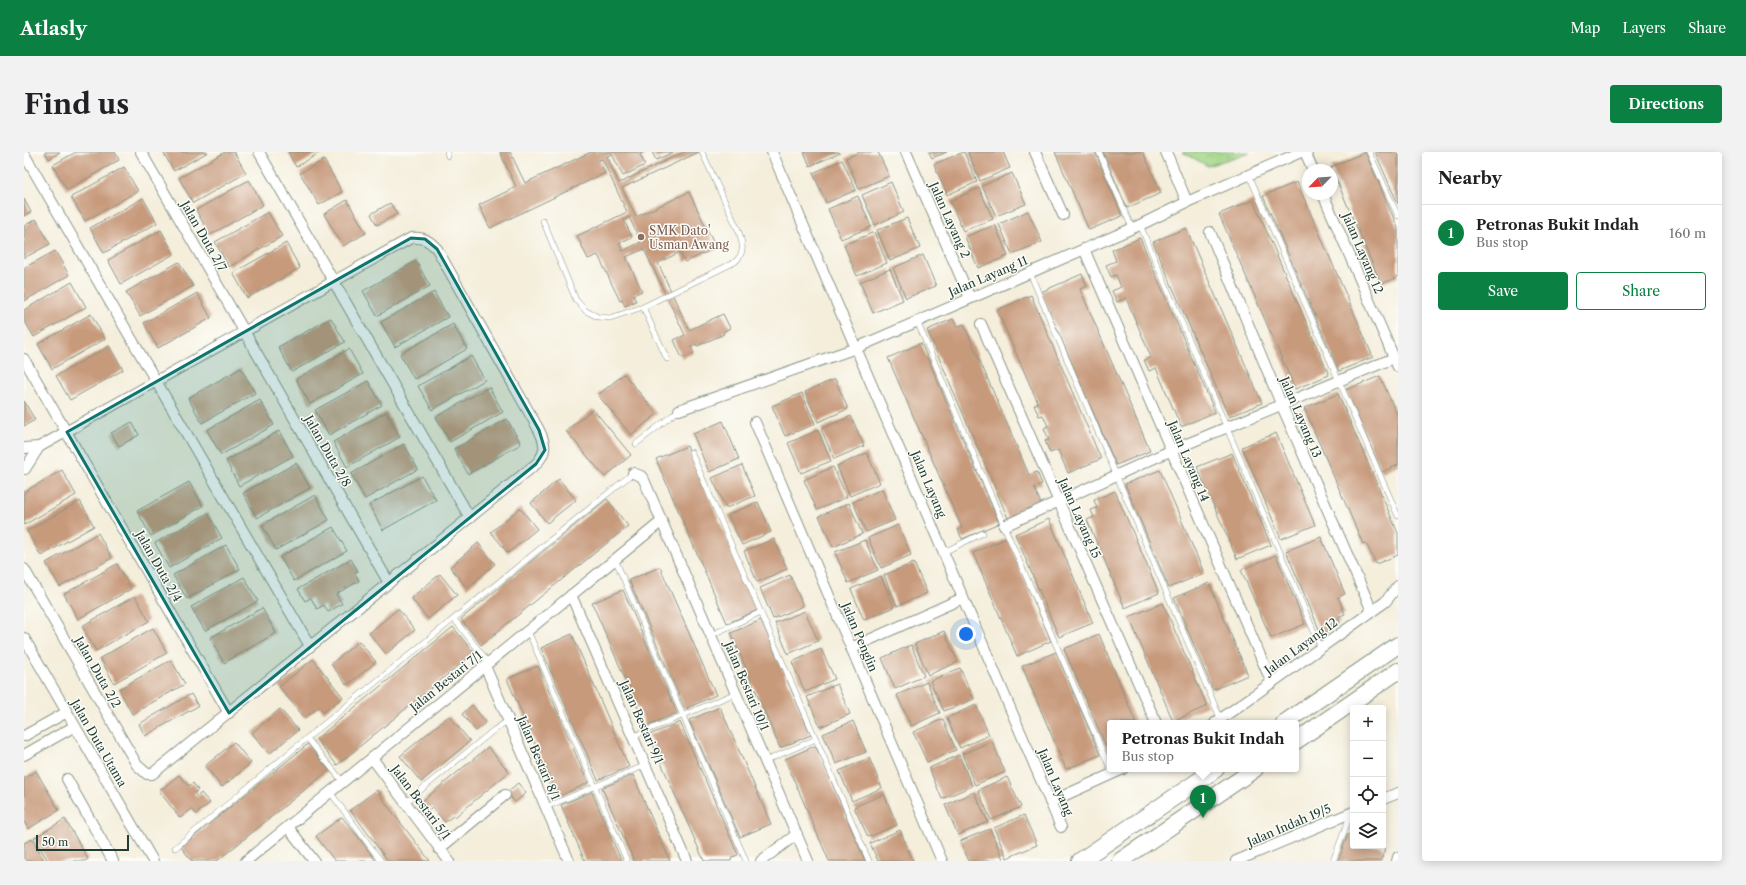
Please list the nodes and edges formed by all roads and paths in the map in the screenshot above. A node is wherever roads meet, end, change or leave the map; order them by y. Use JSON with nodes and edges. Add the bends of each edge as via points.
{"nodes":[{"id":1,"x":141,"y":152,"type":"edge"},
{"id":2,"x":259,"y":152,"type":"edge"},
{"id":3,"x":702,"y":152,"type":"edge"},
{"id":4,"x":772,"y":152,"type":"edge"},
{"id":5,"x":906,"y":152,"type":"edge"},
{"id":6,"x":1035,"y":152,"type":"edge"},
{"id":7,"x":1099,"y":152,"type":"edge"},
{"id":8,"x":1166,"y":152,"type":"edge"},
{"id":9,"x":1301,"y":152,"type":"edge"},
{"id":10,"x":1305,"y":152,"type":"edge"},
{"id":11,"x":1369,"y":152,"type":"edge"},
{"id":12,"x":24,"y":154,"type":"edge"},
{"id":13,"x":1310,"y":164,"type":"edge"},
{"id":14,"x":1249,"y":175,"type":"junction"},
{"id":15,"x":1326,"y":200,"type":"edge"},
{"id":16,"x":1188,"y":202,"type":"junction"},
{"id":17,"x":1063,"y":215,"type":"dead end"},
{"id":18,"x":1398,"y":216,"type":"edge"},
{"id":19,"x":543,"y":220,"type":"dead end"},
{"id":20,"x":1136,"y":226,"type":"junction"},
{"id":21,"x":1210,"y":232,"type":"dead end"},
{"id":22,"x":1084,"y":249,"type":"junction"},
{"id":23,"x":1030,"y":273,"type":"junction"},
{"id":24,"x":334,"y":282,"type":"junction"},
{"id":25,"x":970,"y":298,"type":"junction"},
{"id":26,"x":643,"y":307,"type":"junction"},
{"id":27,"x":917,"y":321,"type":"junction"},
{"id":28,"x":981,"y":324,"type":"dead end"},
{"id":29,"x":244,"y":332,"type":"junction"},
{"id":30,"x":856,"y":348,"type":"junction"},
{"id":31,"x":1394,"y":358,"type":"junction"},
{"id":32,"x":24,"y":359,"type":"edge"},
{"id":33,"x":667,"y":359,"type":"dead end"},
{"id":34,"x":1398,"y":367,"type":"edge"},
{"id":35,"x":1338,"y":381,"type":"junction"},
{"id":36,"x":157,"y":382,"type":"junction"},
{"id":37,"x":1282,"y":406,"type":"junction"},
{"id":38,"x":679,"y":410,"type":"joint"},
{"id":39,"x":755,"y":422,"type":"dead end"},
{"id":40,"x":1227,"y":428,"type":"junction"},
{"id":41,"x":67,"y":432,"type":"junction"},
{"id":42,"x":636,"y":444,"type":"dead end"},
{"id":43,"x":24,"y":448,"type":"edge"},
{"id":44,"x":40,"y":448,"type":"junction"},
{"id":45,"x":1170,"y":451,"type":"junction"},
{"id":46,"x":691,"y":452,"type":"dead end"},
{"id":47,"x":25,"y":469,"type":"edge"},
{"id":48,"x":633,"y":473,"type":"joint"},
{"id":49,"x":1116,"y":476,"type":"junction"},
{"id":50,"x":1059,"y":502,"type":"junction"},
{"id":51,"x":1398,"y":516,"type":"edge"},
{"id":52,"x":470,"y":518,"type":"junction"},
{"id":53,"x":662,"y":521,"type":"junction"},
{"id":54,"x":1004,"y":526,"type":"junction"},
{"id":55,"x":983,"y":534,"type":"dead end"},
{"id":56,"x":944,"y":552,"type":"junction"},
{"id":57,"x":615,"y":560,"type":"junction"},
{"id":58,"x":24,"y":569,"type":"edge"},
{"id":59,"x":389,"y":583,"type":"junction"},
{"id":60,"x":1398,"y":586,"type":"edge"},
{"id":61,"x":571,"y":595,"type":"junction"},
{"id":62,"x":963,"y":598,"type":"junction"},
{"id":63,"x":1372,"y":611,"type":"junction"},
{"id":64,"x":761,"y":612,"type":"junction"},
{"id":65,"x":454,"y":618,"type":"junction"},
{"id":66,"x":528,"y":631,"type":"junction"},
{"id":67,"x":711,"y":635,"type":"junction"},
{"id":68,"x":24,"y":638,"type":"edge"},
{"id":69,"x":1398,"y":645,"type":"edge"},
{"id":70,"x":310,"y":646,"type":"junction"},
{"id":71,"x":851,"y":648,"type":"junction"},
{"id":72,"x":1321,"y":648,"type":"junction"},
{"id":73,"x":487,"y":664,"type":"junction"},
{"id":74,"x":1398,"y":671,"type":"edge"},
{"id":75,"x":1272,"y":683,"type":"junction"},
{"id":76,"x":736,"y":693,"type":"junction"},
{"id":77,"x":66,"y":712,"type":"junction"},
{"id":78,"x":229,"y":712,"type":"junction"},
{"id":79,"x":683,"y":716,"type":"junction"},
{"id":80,"x":509,"y":720,"type":"junction"},
{"id":81,"x":1155,"y":720,"type":"edge"},
{"id":82,"x":1218,"y":720,"type":"edge"},
{"id":83,"x":1219,"y":720,"type":"edge"},
{"id":84,"x":1288,"y":720,"type":"edge"},
{"id":85,"x":75,"y":726,"type":"junction"},
{"id":86,"x":24,"y":736,"type":"edge"},
{"id":87,"x":634,"y":736,"type":"junction"},
{"id":88,"x":307,"y":738,"type":"junction"},
{"id":89,"x":816,"y":739,"type":"junction"},
{"id":90,"x":1299,"y":739,"type":"edge"},
{"id":91,"x":24,"y":755,"type":"edge"},
{"id":92,"x":372,"y":758,"type":"junction"},
{"id":93,"x":765,"y":761,"type":"junction"},
{"id":94,"x":1107,"y":761,"type":"edge"},
{"id":95,"x":646,"y":764,"type":"junction"},
{"id":96,"x":1107,"y":772,"type":"edge"},
{"id":97,"x":1212,"y":772,"type":"edge"},
{"id":98,"x":1251,"y":772,"type":"edge"},
{"id":99,"x":67,"y":778,"type":"dead end"},
{"id":100,"x":343,"y":782,"type":"junction"},
{"id":101,"x":595,"y":787,"type":"junction"},
{"id":102,"x":330,"y":792,"type":"junction"},
{"id":103,"x":1398,"y":793,"type":"edge"},
{"id":104,"x":505,"y":795,"type":"dead end"},
{"id":105,"x":1386,"y":798,"type":"edge"},
{"id":106,"x":1050,"y":802,"type":"junction"},
{"id":107,"x":405,"y":803,"type":"junction"},
{"id":108,"x":546,"y":807,"type":"junction"},
{"id":109,"x":1350,"y":814,"type":"edge"},
{"id":110,"x":1350,"y":818,"type":"edge"},
{"id":111,"x":288,"y":827,"type":"junction"},
{"id":112,"x":1061,"y":827,"type":"dead end"},
{"id":113,"x":797,"y":834,"type":"junction"},
{"id":114,"x":175,"y":848,"type":"dead end"},
{"id":115,"x":439,"y":849,"type":"junction"},
{"id":116,"x":1398,"y":857,"type":"edge"},
{"id":117,"x":1124,"y":859,"type":"edge"},
{"id":118,"x":114,"y":861,"type":"edge"},
{"id":119,"x":153,"y":861,"type":"edge"},
{"id":120,"x":246,"y":861,"type":"edge"},
{"id":121,"x":314,"y":861,"type":"edge"},
{"id":122,"x":381,"y":861,"type":"edge"},
{"id":123,"x":449,"y":861,"type":"edge"},
{"id":124,"x":569,"y":861,"type":"edge"},
{"id":125,"x":627,"y":861,"type":"edge"},
{"id":126,"x":687,"y":861,"type":"edge"},
{"id":127,"x":746,"y":861,"type":"edge"},
{"id":128,"x":761,"y":861,"type":"edge"},
{"id":129,"x":808,"y":861,"type":"edge"},
{"id":130,"x":869,"y":861,"type":"edge"},
{"id":131,"x":942,"y":861,"type":"edge"},
{"id":132,"x":1080,"y":861,"type":"edge"},
{"id":133,"x":1236,"y":861,"type":"edge"},
{"id":134,"x":1332,"y":861,"type":"edge"},
{"id":135,"x":1397,"y":861,"type":"edge"}],
"edges":[{"from":1,"to":29,"type":"street","name":"Jalan Duta 2/7"},
{"from":2,"to":24,"type":"street"},
{"from":3,"to":26,"type":"lane","via":[[743,242],[741,256],[735,262]]},
{"from":4,"to":30,"type":"street","name":"Jalan Layang"},
{"from":5,"to":25,"type":"street","name":"Jalan Layang 2"},
{"from":6,"to":17,"type":"street"},
{"from":7,"to":20,"type":"lane"},
{"from":8,"to":16,"type":"street"},
{"from":9,"to":14,"type":"street","name":"Jalan Layang 11"},
{"from":10,"to":13,"type":"street"},
{"from":11,"to":18,"type":"lane"},
{"from":12,"to":36,"type":"street"},
{"from":14,"to":16,"type":"street","name":"Jalan Layang 11"},
{"from":14,"to":35,"type":"lane"},
{"from":15,"to":31,"type":"street","name":"Jalan Layang 12"},
{"from":16,"to":20,"type":"street","name":"Jalan Layang 11"},
{"from":19,"to":26,"type":"lane","via":[[576,300],[586,311],[598,317],[610,318]]},
{"from":20,"to":22,"type":"street","name":"Jalan Layang 11"},
{"from":20,"to":40,"type":"lane"},
{"from":21,"to":37,"type":"street","name":"Jalan Layang 13"},
{"from":22,"to":23,"type":"street","name":"Jalan Layang 11"},
{"from":22,"to":45,"type":"street","name":"Jalan Layang 14"},
{"from":23,"to":25,"type":"street","name":"Jalan Layang 11"},
{"from":23,"to":49,"type":"lane"},
{"from":24,"to":29,"type":"street"},
{"from":24,"to":52,"type":"street"},
{"from":24,"to":52,"type":"street","via":[[411,238],[425,239],[437,248],[544,440],[545,450],[542,458]]},
{"from":25,"to":27,"type":"street","name":"Jalan Layang 11"},
{"from":26,"to":33,"type":"lane"},
{"from":27,"to":30,"type":"street","name":"Jalan Layang 11"},
{"from":27,"to":54,"type":"lane"},
{"from":28,"to":50,"type":"street","name":"Jalan Layang 15"},
{"from":29,"to":36,"type":"street"},
{"from":29,"to":59,"type":"street","name":"Jalan Duta 2/8"},
{"from":30,"to":38,"type":"street","name":"Jalan Layang 11"},
{"from":30,"to":56,"type":"street","name":"Jalan Layang"},
{"from":31,"to":34,"type":"street","name":"Jalan Layang 12"},
{"from":31,"to":35,"type":"street"},
{"from":32,"to":41,"type":"street","name":"Jalan Duta 2/4"},
{"from":35,"to":37,"type":"street"},
{"from":35,"to":51,"type":"lane"},
{"from":36,"to":41,"type":"street"},
{"from":36,"to":70,"type":"street"},
{"from":37,"to":40,"type":"street"},
{"from":37,"to":63,"type":"street","name":"Jalan Layang 13"},
{"from":38,"to":42,"type":"lane"},
{"from":39,"to":71,"type":"street","name":"Jalan Penglin"},
{"from":40,"to":45,"type":"street"},
{"from":40,"to":72,"type":"lane"},
{"from":41,"to":44,"type":"street"},
{"from":41,"to":78,"type":"street","name":"Jalan Duta 2/4"},
{"from":43,"to":44,"type":"street"},
{"from":44,"to":47,"type":"street"},
{"from":45,"to":49,"type":"street"},
{"from":45,"to":75,"type":"street","name":"Jalan Layang 14"},
{"from":46,"to":64,"type":"lane"},
{"from":48,"to":53,"type":"street","name":"Jalan Bestari 10/1","via":[[644,480]]},
{"from":48,"to":65,"type":"lane"},
{"from":49,"to":50,"type":"street"},
{"from":49,"to":82,"type":"lane"},
{"from":50,"to":54,"type":"street"},
{"from":50,"to":81,"type":"street","name":"Jalan Layang 15"},
{"from":52,"to":59,"type":"street"},
{"from":53,"to":57,"type":"street","name":"Jalan Bestari 7/1"},
{"from":53,"to":67,"type":"street","name":"Jalan Bestari 10/1"},
{"from":54,"to":94,"type":"lane"},
{"from":55,"to":56,"type":"lane"},
{"from":56,"to":62,"type":"street","name":"Jalan Layang"},
{"from":57,"to":61,"type":"street","name":"Jalan Bestari 7/1"},
{"from":57,"to":79,"type":"lane"},
{"from":58,"to":78,"type":"street","name":"Jalan Duta 2/2","via":[[137,765],[147,774],[158,771]]},
{"from":59,"to":70,"type":"street"},
{"from":60,"to":63,"type":"street","name":"Jalan Layang 12","via":[[1385,602]]},
{"from":61,"to":66,"type":"street","name":"Jalan Bestari 7/1"},
{"from":61,"to":87,"type":"street","name":"Jalan Bestari 9/1"},
{"from":62,"to":71,"type":"street"},
{"from":62,"to":106,"type":"street","name":"Jalan Layang"},
{"from":63,"to":72,"type":"street","name":"Jalan Layang 12"},
{"from":64,"to":67,"type":"lane"},
{"from":64,"to":89,"type":"lane"},
{"from":65,"to":73,"type":"lane"},
{"from":65,"to":88,"type":"lane"},
{"from":66,"to":73,"type":"street","name":"Jalan Bestari 7/1"},
{"from":66,"to":101,"type":"lane"},
{"from":67,"to":76,"type":"street","name":"Jalan Bestari 10/1"},
{"from":68,"to":77,"type":"street","name":"Jalan Duta Utama"},
{"from":69,"to":84,"type":"main road"},
{"from":70,"to":78,"type":"street"},
{"from":71,"to":131,"type":"street","name":"Jalan Penglin"},
{"from":72,"to":75,"type":"street","name":"Jalan Layang 12"},
{"from":73,"to":80,"type":"street","name":"Jalan Bestari 8/1"},
{"from":73,"to":92,"type":"street","name":"Jalan Bestari 7/1"},
{"from":74,"to":90,"type":"main road"},
{"from":75,"to":83,"type":"street","name":"Jalan Layang 12"},
{"from":76,"to":79,"type":"lane"},
{"from":76,"to":93,"type":"street","name":"Jalan Bestari 10/1"},
{"from":77,"to":85,"type":"street","name":"Jalan Duta Utama"},
{"from":77,"to":86,"type":"street"},
{"from":79,"to":87,"type":"lane"},
{"from":79,"to":127,"type":"lane"},
{"from":80,"to":107,"type":"lane"},
{"from":80,"to":108,"type":"street","name":"Jalan Bestari 8/1"},
{"from":85,"to":91,"type":"street"},
{"from":85,"to":119,"type":"street","name":"Jalan Duta Utama"},
{"from":87,"to":95,"type":"street","name":"Jalan Bestari 9/1"},
{"from":88,"to":100,"type":"lane"},
{"from":88,"to":114,"type":"lane"},
{"from":89,"to":93,"type":"lane"},
{"from":89,"to":130,"type":"lane"},
{"from":92,"to":100,"type":"street","name":"Jalan Bestari 7/1"},
{"from":92,"to":107,"type":"street","name":"Jalan Bestari 5/1"},
{"from":93,"to":113,"type":"street","name":"Jalan Bestari 10/1"},
{"from":95,"to":101,"type":"lane"},
{"from":95,"to":126,"type":"street","name":"Jalan Bestari 9/1"},
{"from":96,"to":106,"type":"street"},
{"from":97,"to":132,"type":"main road"},
{"from":98,"to":117,"type":"main road"},
{"from":99,"to":118,"type":"street"},
{"from":100,"to":102,"type":"street","name":"Jalan Bestari 7/1"},
{"from":101,"to":108,"type":"lane"},
{"from":101,"to":125,"type":"lane"},
{"from":102,"to":111,"type":"street","name":"Jalan Bestari 7/1"},
{"from":102,"to":122,"type":"lane"},
{"from":103,"to":105,"type":"street"},
{"from":104,"to":115,"type":"street"},
{"from":106,"to":112,"type":"street","name":"Jalan Layang"},
{"from":107,"to":115,"type":"street","name":"Jalan Bestari 5/1"},
{"from":108,"to":124,"type":"street","name":"Jalan Bestari 8/1"},
{"from":109,"to":133,"type":"street","name":"Jalan Indah 19/5"},
{"from":110,"to":134,"type":"lane"},
{"from":111,"to":120,"type":"street","name":"Jalan Bestari 7/1"},
{"from":111,"to":121,"type":"street"},
{"from":113,"to":128,"type":"street"},
{"from":113,"to":129,"type":"street","name":"Jalan Bestari 10/1"},
{"from":115,"to":123,"type":"street","name":"Jalan Bestari 5/1"},
{"from":116,"to":135,"type":"street"}]}
